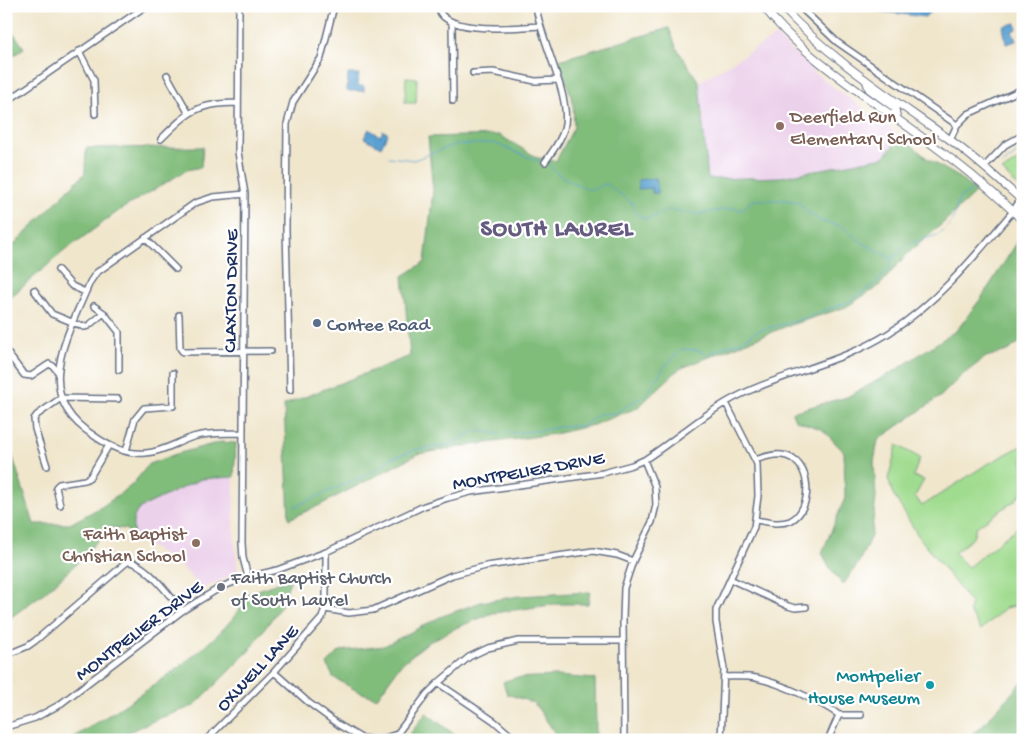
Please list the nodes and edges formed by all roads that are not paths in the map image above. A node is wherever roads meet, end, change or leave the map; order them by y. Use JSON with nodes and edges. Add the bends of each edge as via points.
{"nodes":[{"id":1,"x":146,"y":6,"type":"edge"},
{"id":2,"x":239,"y":6,"type":"edge"},
{"id":3,"x":334,"y":6,"type":"edge"},
{"id":4,"x":438,"y":6,"type":"edge"},
{"id":5,"x":536,"y":6,"type":"edge"},
{"id":6,"x":763,"y":6,"type":"edge"},
{"id":7,"x":781,"y":6,"type":"edge"},
{"id":8,"x":799,"y":6,"type":"edge"},
{"id":9,"x":452,"y":22,"type":"junction"},
{"id":10,"x":540,"y":26,"type":"junction"},
{"id":11,"x":79,"y":51,"type":"junction"},
{"id":12,"x":473,"y":73,"type":"dead end"},
{"id":13,"x":167,"y":75,"type":"dead end"},
{"id":14,"x":558,"y":80,"type":"junction"},
{"id":15,"x":866,"y":80,"type":"junction"},
{"id":16,"x":1023,"y":89,"type":"edge"},
{"id":17,"x":453,"y":101,"type":"dead end"},
{"id":18,"x":6,"y":102,"type":"edge"},
{"id":19,"x":238,"y":103,"type":"junction"},
{"id":20,"x":95,"y":114,"type":"dead end"},
{"id":21,"x":189,"y":114,"type":"junction"},
{"id":22,"x":897,"y":120,"type":"junction"},
{"id":23,"x":957,"y":125,"type":"junction"},
{"id":24,"x":1023,"y":135,"type":"edge"},
{"id":25,"x":161,"y":139,"type":"dead end"},
{"id":26,"x":950,"y":140,"type":"junction"},
{"id":27,"x":545,"y":162,"type":"dead end"},
{"id":28,"x":984,"y":167,"type":"junction"},
{"id":29,"x":245,"y":194,"type":"junction"},
{"id":30,"x":1022,"y":199,"type":"edge"},
{"id":31,"x":1014,"y":211,"type":"junction"},
{"id":32,"x":1023,"y":221,"type":"edge"},
{"id":33,"x":145,"y":238,"type":"junction"},
{"id":34,"x":176,"y":269,"type":"dead end"},
{"id":35,"x":58,"y":270,"type":"dead end"},
{"id":36,"x":34,"y":290,"type":"dead end"},
{"id":37,"x":85,"y":292,"type":"junction"},
{"id":38,"x":94,"y":306,"type":"dead end"},
{"id":39,"x":104,"y":313,"type":"junction"},
{"id":40,"x":178,"y":314,"type":"dead end"},
{"id":41,"x":73,"y":324,"type":"junction"},
{"id":42,"x":6,"y":351,"type":"edge"},
{"id":43,"x":270,"y":351,"type":"dead end"},
{"id":44,"x":244,"y":352,"type":"junction"},
{"id":45,"x":119,"y":370,"type":"dead end"},
{"id":46,"x":58,"y":372,"type":"junction"},
{"id":47,"x":173,"y":372,"type":"dead end"},
{"id":48,"x":290,"y":390,"type":"dead end"},
{"id":49,"x":60,"y":398,"type":"junction"},
{"id":50,"x":118,"y":399,"type":"dead end"},
{"id":51,"x":726,"y":403,"type":"junction"},
{"id":52,"x":242,"y":433,"type":"junction"},
{"id":53,"x":109,"y":445,"type":"junction"},
{"id":54,"x":126,"y":451,"type":"junction"},
{"id":55,"x":644,"y":460,"type":"junction"},
{"id":56,"x":756,"y":460,"type":"junction"},
{"id":57,"x":47,"y":466,"type":"dead end"},
{"id":58,"x":60,"y":505,"type":"dead end"},
{"id":59,"x":756,"y":520,"type":"junction"},
{"id":60,"x":326,"y":552,"type":"junction"},
{"id":61,"x":633,"y":561,"type":"junction"},
{"id":62,"x":248,"y":577,"type":"junction"},
{"id":63,"x":730,"y":579,"type":"junction"},
{"id":64,"x":806,"y":607,"type":"dead end"},
{"id":65,"x":325,"y":609,"type":"junction"},
{"id":66,"x":182,"y":611,"type":"junction"},
{"id":67,"x":623,"y":641,"type":"junction"},
{"id":68,"x":6,"y":655,"type":"edge"},
{"id":69,"x":274,"y":672,"type":"junction"},
{"id":70,"x":724,"y":676,"type":"junction"},
{"id":71,"x":438,"y":683,"type":"junction"},
{"id":72,"x":840,"y":714,"type":"junction"},
{"id":73,"x":860,"y":715,"type":"dead end"},
{"id":74,"x":6,"y":727,"type":"edge"},
{"id":75,"x":206,"y":740,"type":"edge"},
{"id":76,"x":516,"y":740,"type":"edge"},
{"id":77,"x":624,"y":740,"type":"edge"},
{"id":78,"x":721,"y":740,"type":"edge"},
{"id":79,"x":828,"y":740,"type":"edge"}],
"edges":[{"from":1,"to":11,"type":"street"},
{"from":2,"to":19,"type":"street","name":"CLAXTON DRIVE"},
{"from":3,"to":48,"type":"street","via":[[321,58],[293,102],[287,124]]},
{"from":4,"to":9,"type":"street"},
{"from":5,"to":10,"type":"street"},
{"from":6,"to":22,"type":"main road","via":[[808,53]]},
{"from":7,"to":15,"type":"main road","via":[[819,44]]},
{"from":8,"to":23,"type":"street","via":[[837,42]]},
{"from":9,"to":10,"type":"street","via":[[479,29]]},
{"from":9,"to":17,"type":"street"},
{"from":10,"to":14,"type":"street"},
{"from":11,"to":18,"type":"street"},
{"from":11,"to":20,"type":"street","via":[[94,80]]},
{"from":12,"to":14,"type":"street","via":[[493,72],[535,81]]},
{"from":13,"to":21,"type":"street"},
{"from":14,"to":27,"type":"street","via":[[565,105],[565,124],[561,137]]},
{"from":15,"to":22,"type":"main road","via":[[869,89],[895,108]]},
{"from":15,"to":26,"type":"main road"},
{"from":16,"to":23,"type":"street","via":[[972,110]]},
{"from":19,"to":21,"type":"street","via":[[211,104]]},
{"from":19,"to":29,"type":"street","name":"CLAXTON DRIVE","via":[[238,152]]},
{"from":21,"to":25,"type":"street"},
{"from":22,"to":31,"type":"main road","via":[[963,167]]},
{"from":23,"to":26,"type":"street"},
{"from":24,"to":28,"type":"street","via":[[1005,145]]},
{"from":26,"to":28,"type":"main road"},
{"from":28,"to":30,"type":"main road"},
{"from":29,"to":33,"type":"street","via":[[213,197],[195,204]]},
{"from":29,"to":44,"type":"street","name":"CLAXTON DRIVE"},
{"from":30,"to":31,"type":"street","name":"MONTPELIER DRIVE"},
{"from":31,"to":32,"type":"main road"},
{"from":31,"to":51,"type":"street","name":"MONTPELIER DRIVE","via":[[947,287],[917,314],[855,351],[756,388]]},
{"from":33,"to":34,"type":"street"},
{"from":33,"to":37,"type":"street","via":[[102,268]]},
{"from":35,"to":37,"type":"street","via":[[72,286]]},
{"from":36,"to":41,"type":"street","via":[[52,314]]},
{"from":37,"to":41,"type":"street"},
{"from":38,"to":39,"type":"street"},
{"from":39,"to":41,"type":"street","via":[[86,327]]},
{"from":39,"to":45,"type":"street","via":[[119,332]]},
{"from":40,"to":44,"type":"street","via":[[180,348],[184,352]]},
{"from":41,"to":46,"type":"street","via":[[60,356]]},
{"from":42,"to":46,"type":"street","via":[[24,375],[31,376],[49,364]]},
{"from":43,"to":44,"type":"street"},
{"from":44,"to":52,"type":"street","name":"CLAXTON DRIVE"},
{"from":46,"to":49,"type":"street"},
{"from":47,"to":54,"type":"street","via":[[173,406],[144,408],[134,422]]},
{"from":49,"to":50,"type":"street"},
{"from":49,"to":53,"type":"street","via":[[76,423]]},
{"from":49,"to":57,"type":"street","via":[[34,419]]},
{"from":51,"to":55,"type":"street","name":"MONTPELIER DRIVE"},
{"from":51,"to":56,"type":"street"},
{"from":52,"to":54,"type":"street","via":[[199,435],[150,453]]},
{"from":52,"to":62,"type":"street","name":"CLAXTON DRIVE","via":[[242,543]]},
{"from":53,"to":54,"type":"street"},
{"from":53,"to":58,"type":"street","via":[[90,477],[56,486]]},
{"from":55,"to":60,"type":"street","name":"MONTPELIER DRIVE","via":[[603,473],[448,498]]},
{"from":55,"to":61,"type":"street","via":[[655,487],[656,505],[652,522]]},
{"from":56,"to":59,"type":"street","via":[[759,486]]},
{"from":56,"to":59,"type":"street","via":[[778,455],[791,458],[802,467],[807,482],[803,507],[796,517],[782,523]]},
{"from":59,"to":63,"type":"street"},
{"from":60,"to":62,"type":"street","name":"MONTPELIER DRIVE"},
{"from":60,"to":65,"type":"street","name":"OXWELL LANE"},
{"from":61,"to":65,"type":"street","via":[[593,551],[486,566],[452,575],[372,610],[349,613]]},
{"from":61,"to":67,"type":"street","via":[[624,588]]},
{"from":62,"to":66,"type":"street","name":"MONTPELIER DRIVE","via":[[221,587]]},
{"from":63,"to":64,"type":"street","via":[[788,606]]},
{"from":63,"to":70,"type":"street","via":[[715,616]]},
{"from":65,"to":69,"type":"street","name":"OXWELL LANE","via":[[318,624]]},
{"from":66,"to":68,"type":"street","via":[[149,574],[135,563],[128,562],[36,641]]},
{"from":66,"to":74,"type":"street","name":"MONTPELIER DRIVE","via":[[59,705],[41,716]]},
{"from":67,"to":71,"type":"street","via":[[518,641],[499,644],[469,657]]},
{"from":67,"to":77,"type":"street"},
{"from":69,"to":71,"type":"street","via":[[339,725],[361,738],[379,740],[397,734]]},
{"from":69,"to":75,"type":"street","name":"OXWELL LANE"},
{"from":70,"to":72,"type":"street","via":[[763,680]]},
{"from":70,"to":78,"type":"street"},
{"from":71,"to":76,"type":"street"},
{"from":72,"to":73,"type":"street"},
{"from":72,"to":79,"type":"street"}]}
